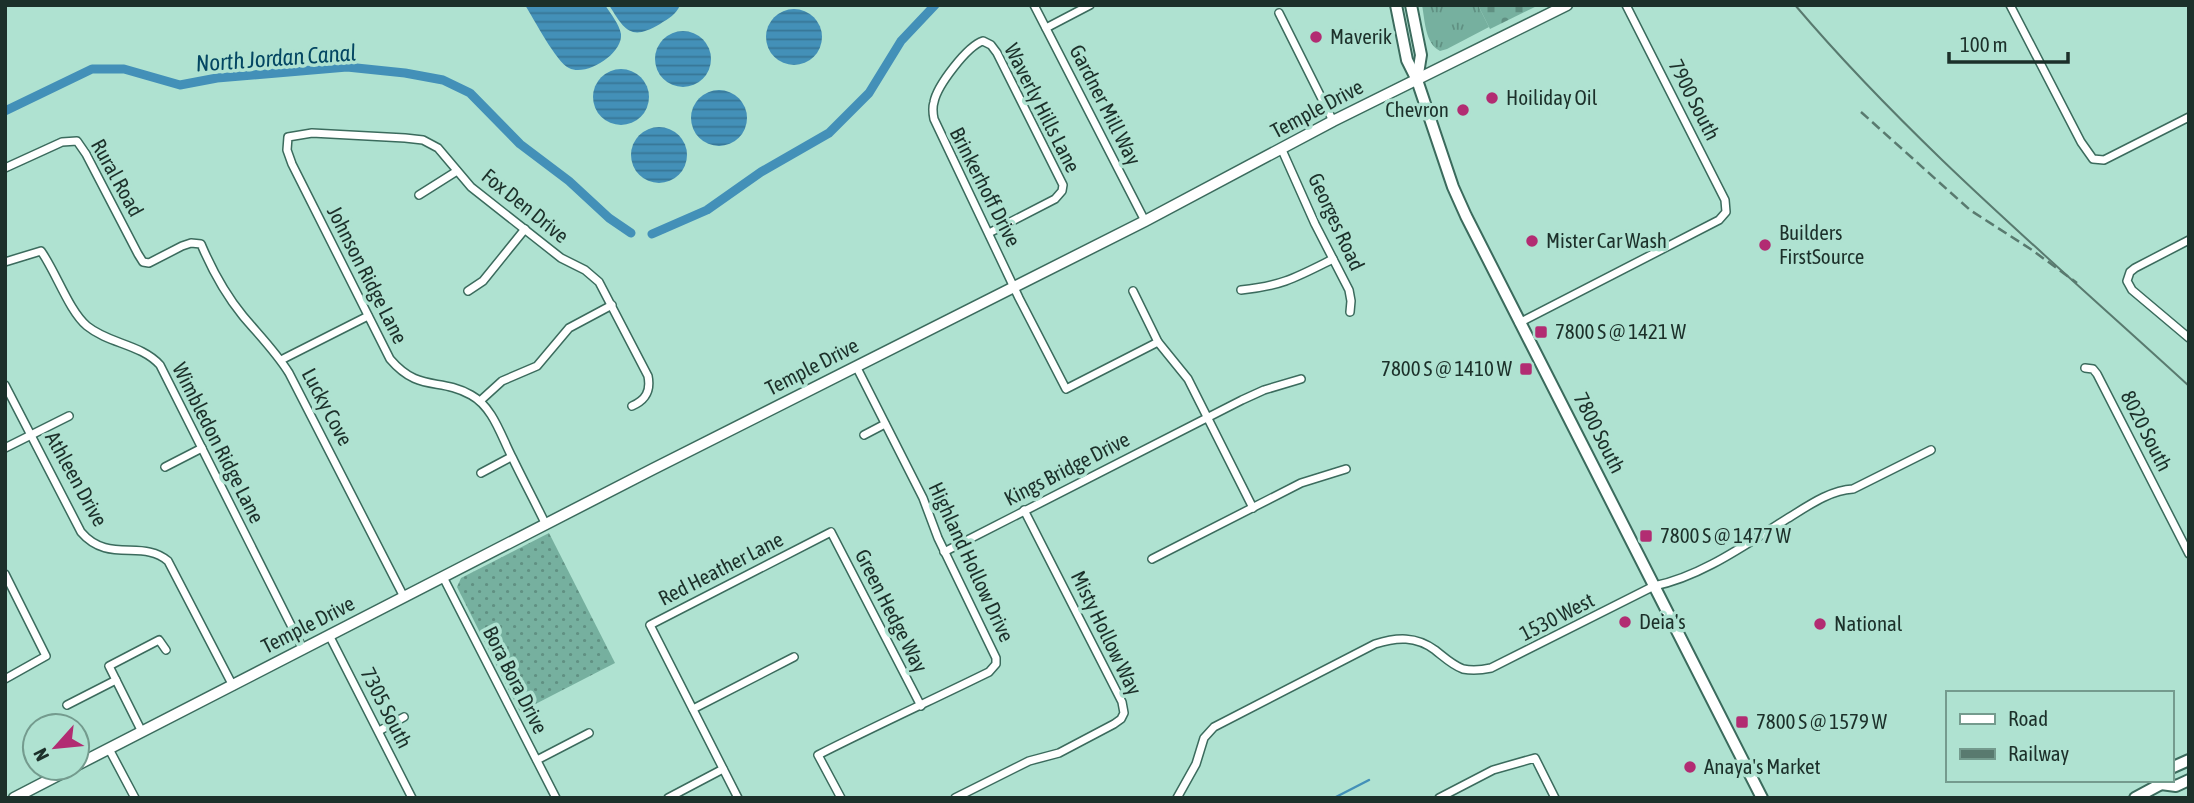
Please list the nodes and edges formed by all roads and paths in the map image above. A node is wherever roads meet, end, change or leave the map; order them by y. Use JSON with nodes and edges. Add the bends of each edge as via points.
{"nodes":[{"id":1,"x":1034,"y":5,"type":"edge"},
{"id":2,"x":1090,"y":5,"type":"edge"},
{"id":3,"x":1396,"y":5,"type":"edge"},
{"id":4,"x":1411,"y":5,"type":"edge"},
{"id":5,"x":1567,"y":5,"type":"edge"},
{"id":6,"x":1626,"y":5,"type":"edge"},
{"id":7,"x":2010,"y":5,"type":"edge"},
{"id":8,"x":1279,"y":13,"type":"dead end"},
{"id":9,"x":1046,"y":28,"type":"junction"},
{"id":10,"x":986,"y":42,"type":"joint"},
{"id":11,"x":1417,"y":80,"type":"junction"},
{"id":12,"x":2189,"y":117,"type":"edge"},
{"id":13,"x":1333,"y":121,"type":"junction"},
{"id":14,"x":288,"y":137,"type":"joint"},
{"id":15,"x":1282,"y":150,"type":"junction"},
{"id":16,"x":5,"y":168,"type":"edge"},
{"id":17,"x":457,"y":171,"type":"junction"},
{"id":18,"x":419,"y":195,"type":"dead end"},
{"id":19,"x":1144,"y":221,"type":"junction"},
{"id":20,"x":525,"y":229,"type":"junction"},
{"id":21,"x":989,"y":233,"type":"junction"},
{"id":22,"x":2189,"y":240,"type":"edge"},
{"id":23,"x":201,"y":244,"type":"joint"},
{"id":24,"x":1333,"y":259,"type":"junction"},
{"id":25,"x":5,"y":262,"type":"edge"},
{"id":26,"x":1014,"y":285,"type":"junction"},
{"id":27,"x":1241,"y":290,"type":"dead end"},
{"id":28,"x":468,"y":291,"type":"dead end"},
{"id":29,"x":1133,"y":291,"type":"dead end"},
{"id":30,"x":612,"y":305,"type":"junction"},
{"id":31,"x":1350,"y":312,"type":"dead end"},
{"id":32,"x":368,"y":316,"type":"junction"},
{"id":33,"x":1519,"y":323,"type":"junction"},
{"id":34,"x":2189,"y":338,"type":"edge"},
{"id":35,"x":1158,"y":342,"type":"junction"},
{"id":36,"x":281,"y":360,"type":"junction"},
{"id":37,"x":856,"y":366,"type":"junction"},
{"id":38,"x":2085,"y":368,"type":"dead end"},
{"id":39,"x":1301,"y":379,"type":"dead end"},
{"id":40,"x":5,"y":385,"type":"edge"},
{"id":41,"x":480,"y":401,"type":"junction"},
{"id":42,"x":632,"y":405,"type":"dead end"},
{"id":43,"x":69,"y":416,"type":"dead end"},
{"id":44,"x":1207,"y":418,"type":"junction"},
{"id":45,"x":885,"y":424,"type":"junction"},
{"id":46,"x":31,"y":435,"type":"junction"},
{"id":47,"x":864,"y":435,"type":"dead end"},
{"id":48,"x":5,"y":448,"type":"edge"},
{"id":49,"x":202,"y":448,"type":"junction"},
{"id":50,"x":1931,"y":450,"type":"dead end"},
{"id":51,"x":511,"y":457,"type":"junction"},
{"id":52,"x":165,"y":467,"type":"dead end"},
{"id":53,"x":1346,"y":469,"type":"dead end"},
{"id":54,"x":481,"y":473,"type":"dead end"},
{"id":55,"x":1253,"y":508,"type":"junction"},
{"id":56,"x":1024,"y":510,"type":"junction"},
{"id":57,"x":546,"y":525,"type":"junction"},
{"id":58,"x":831,"y":532,"type":"joint"},
{"id":59,"x":944,"y":552,"type":"junction"},
{"id":60,"x":2189,"y":554,"type":"edge"},
{"id":61,"x":1152,"y":559,"type":"dead end"},
{"id":62,"x":5,"y":574,"type":"edge"},
{"id":63,"x":443,"y":577,"type":"junction"},
{"id":64,"x":1654,"y":586,"type":"junction"},
{"id":65,"x":404,"y":597,"type":"junction"},
{"id":66,"x":329,"y":635,"type":"junction"},
{"id":67,"x":303,"y":649,"type":"junction"},
{"id":68,"x":166,"y":650,"type":"dead end"},
{"id":69,"x":794,"y":657,"type":"dead end"},
{"id":70,"x":5,"y":679,"type":"edge"},
{"id":71,"x":116,"y":680,"type":"junction"},
{"id":72,"x":233,"y":686,"type":"junction"},
{"id":73,"x":67,"y":705,"type":"dead end"},
{"id":74,"x":921,"y":706,"type":"junction"},
{"id":75,"x":693,"y":709,"type":"junction"},
{"id":76,"x":404,"y":718,"type":"dead end"},
{"id":77,"x":379,"y":731,"type":"junction"},
{"id":78,"x":142,"y":732,"type":"junction"},
{"id":79,"x":589,"y":733,"type":"dead end"},
{"id":80,"x":109,"y":749,"type":"junction"},
{"id":81,"x":91,"y":758,"type":"edge"},
{"id":82,"x":537,"y":760,"type":"junction"},
{"id":83,"x":2189,"y":760,"type":"edge"},
{"id":84,"x":2173,"y":767,"type":"edge"},
{"id":85,"x":723,"y":769,"type":"junction"},
{"id":86,"x":2189,"y":780,"type":"edge"},
{"id":87,"x":45,"y":782,"type":"edge"},
{"id":88,"x":2162,"y":782,"type":"edge"},
{"id":89,"x":14,"y":798,"type":"edge"},
{"id":90,"x":135,"y":798,"type":"edge"},
{"id":91,"x":412,"y":798,"type":"edge"},
{"id":92,"x":556,"y":798,"type":"edge"},
{"id":93,"x":668,"y":798,"type":"edge"},
{"id":94,"x":738,"y":798,"type":"edge"},
{"id":95,"x":841,"y":798,"type":"edge"},
{"id":96,"x":955,"y":798,"type":"edge"},
{"id":97,"x":1177,"y":798,"type":"edge"},
{"id":98,"x":1440,"y":798,"type":"edge"},
{"id":99,"x":1555,"y":798,"type":"edge"},
{"id":100,"x":1762,"y":798,"type":"edge"},
{"id":101,"x":2135,"y":798,"type":"edge"}],
"edges":[{"from":1,"to":9,"type":"street","name":"Gardner Mill Way"},
{"from":2,"to":9,"type":"street"},
{"from":3,"to":11,"type":"main road","name":"7800 South","via":[[1407,61]]},
{"from":4,"to":11,"type":"main road","name":"7800 South","via":[[1421,55]]},
{"from":5,"to":11,"type":"street","name":"Temple Drive"},
{"from":6,"to":33,"type":"street","name":"7900 South","via":[[1725,200],[1726,212],[1719,220]]},
{"from":7,"to":12,"type":"street","via":[[2087,153],[2098,161]]},
{"from":8,"to":13,"type":"street"},
{"from":9,"to":19,"type":"street","name":"Gardner Mill Way"},
{"from":10,"to":21,"type":"street","name":"Brinkerhoff Drive","via":[[970,48],[942,85],[933,109],[938,131]]},
{"from":10,"to":21,"type":"street","name":"Waverly Hills Lane","via":[[998,53],[1063,185],[1055,199]]},
{"from":11,"to":13,"type":"street","name":"Temple Drive"},
{"from":11,"to":33,"type":"main road","name":"7800 South","via":[[1453,187]]},
{"from":13,"to":15,"type":"street","name":"Temple Drive"},
{"from":14,"to":17,"type":"street","name":"Fox Den Drive","via":[[312,133],[423,140],[445,154]]},
{"from":14,"to":32,"type":"street","name":"Johnson Ridge Lane","via":[[292,164]]},
{"from":15,"to":19,"type":"street","name":"Temple Drive"},
{"from":15,"to":24,"type":"street","name":"Georges Road"},
{"from":16,"to":23,"type":"street","name":"Rural Road","via":[[62,142],[77,141],[140,259],[149,263],[191,243]]},
{"from":17,"to":18,"type":"street"},
{"from":17,"to":20,"type":"street","name":"Fox Den Drive"},
{"from":19,"to":26,"type":"street","name":"Temple Drive"},
{"from":20,"to":28,"type":"street","via":[[483,281]]},
{"from":20,"to":30,"type":"street","name":"Fox Den Drive","via":[[561,258],[592,275]]},
{"from":21,"to":26,"type":"street","name":"Brinkerhoff Drive"},
{"from":22,"to":34,"type":"street","via":[[2135,268],[2128,277],[2132,290]]},
{"from":23,"to":36,"type":"street","name":"Lucky Cove","via":[[231,300]]},
{"from":24,"to":27,"type":"street","via":[[1287,282]]},
{"from":24,"to":31,"type":"street","name":"Georges Road","via":[[1349,290]]},
{"from":25,"to":49,"type":"street","name":"Wimbledon Ridge Lane","via":[[41,251],[88,327],[147,354],[160,365]]},
{"from":26,"to":35,"type":"street","name":"Brinkerhoff Drive","via":[[1066,389]]},
{"from":26,"to":37,"type":"street","name":"Temple Drive"},
{"from":29,"to":35,"type":"street"},
{"from":30,"to":41,"type":"street","via":[[569,328],[537,366],[502,381]]},
{"from":30,"to":42,"type":"street","name":"Fox Den Drive","via":[[648,376],[647,395]]},
{"from":32,"to":36,"type":"street"},
{"from":32,"to":41,"type":"street","name":"Johnson Ridge Lane","via":[[400,371],[420,382],[462,390]]},
{"from":33,"to":64,"type":"main road","name":"7800 South"},
{"from":35,"to":44,"type":"street","via":[[1188,379]]},
{"from":36,"to":65,"type":"street","name":"Lucky Cove"},
{"from":37,"to":45,"type":"street","name":"Highland Hollow Drive"},
{"from":37,"to":57,"type":"street","name":"Temple Drive"},
{"from":38,"to":60,"type":"street","name":"8020 South","via":[[2097,374]]},
{"from":39,"to":44,"type":"street","name":"Kings Bridge Drive","via":[[1264,390]]},
{"from":40,"to":46,"type":"street","name":"Athleen Drive"},
{"from":41,"to":51,"type":"street"},
{"from":43,"to":46,"type":"street"},
{"from":44,"to":55,"type":"street"},
{"from":44,"to":56,"type":"street","name":"Kings Bridge Drive"},
{"from":45,"to":47,"type":"street"},
{"from":45,"to":59,"type":"street","name":"Highland Hollow Drive","via":[[923,498]]},
{"from":46,"to":48,"type":"street"},
{"from":46,"to":72,"type":"street","name":"Athleen Drive","via":[[86,537],[104,548],[156,554],[168,561]]},
{"from":49,"to":52,"type":"street"},
{"from":49,"to":67,"type":"street","name":"Wimbledon Ridge Lane"},
{"from":50,"to":64,"type":"street","name":"1530 West","via":[[1853,489],[1841,489],[1673,583]]},
{"from":51,"to":54,"type":"street"},
{"from":51,"to":57,"type":"street"},
{"from":53,"to":55,"type":"street","via":[[1301,483]]},
{"from":55,"to":61,"type":"street"},
{"from":56,"to":59,"type":"street","name":"Kings Bridge Drive"},
{"from":56,"to":96,"type":"street","name":"Misty Hollow Way","via":[[1124,713],[1114,724],[1059,752],[1029,761]]},
{"from":57,"to":63,"type":"street","name":"Temple Drive"},
{"from":58,"to":74,"type":"street","name":"Green Hedge Way"},
{"from":58,"to":75,"type":"street","name":"Red Heather Lane","via":[[650,625]]},
{"from":59,"to":74,"type":"street","name":"Highland Hollow Drive","via":[[995,652],[996,664],[989,672]]},
{"from":62,"to":70,"type":"street","via":[[46,656]]},
{"from":63,"to":65,"type":"street","name":"Temple Drive"},
{"from":63,"to":82,"type":"street","name":"Bora Bora Drive"},
{"from":64,"to":97,"type":"street","name":"1530 West","via":[[1492,668],[1462,668],[1409,638],[1375,644],[1208,733]]},
{"from":64,"to":100,"type":"main road","name":"7800 South"},
{"from":65,"to":66,"type":"street","name":"Temple Drive"},
{"from":66,"to":67,"type":"street","name":"Temple Drive"},
{"from":66,"to":77,"type":"street","name":"7305 South"},
{"from":67,"to":72,"type":"street","name":"Temple Drive"},
{"from":68,"to":71,"type":"street","via":[[159,640],[109,666]]},
{"from":69,"to":75,"type":"street"},
{"from":71,"to":73,"type":"street"},
{"from":71,"to":78,"type":"street"},
{"from":72,"to":78,"type":"street","name":"Temple Drive"},
{"from":74,"to":95,"type":"street","name":"Highland Hollow Drive","via":[[818,755]]},
{"from":75,"to":85,"type":"street","name":"Red Heather Lane"},
{"from":76,"to":77,"type":"street"},
{"from":77,"to":91,"type":"street","name":"7305 South"},
{"from":78,"to":80,"type":"street","name":"Temple Drive"},
{"from":79,"to":82,"type":"street"},
{"from":80,"to":81,"type":"street","name":"Temple Drive"},
{"from":80,"to":90,"type":"street"},
{"from":82,"to":92,"type":"street","name":"Bora Bora Drive"},
{"from":83,"to":84,"type":"main road"},
{"from":85,"to":93,"type":"street"},
{"from":85,"to":94,"type":"street","name":"Red Heather Lane"},
{"from":86,"to":88,"type":"main road","via":[[2176,786]]},
{"from":87,"to":89,"type":"street"},
{"from":88,"to":101,"type":"main road"},
{"from":98,"to":99,"type":"street","via":[[1493,770],[1535,758]]}]}
